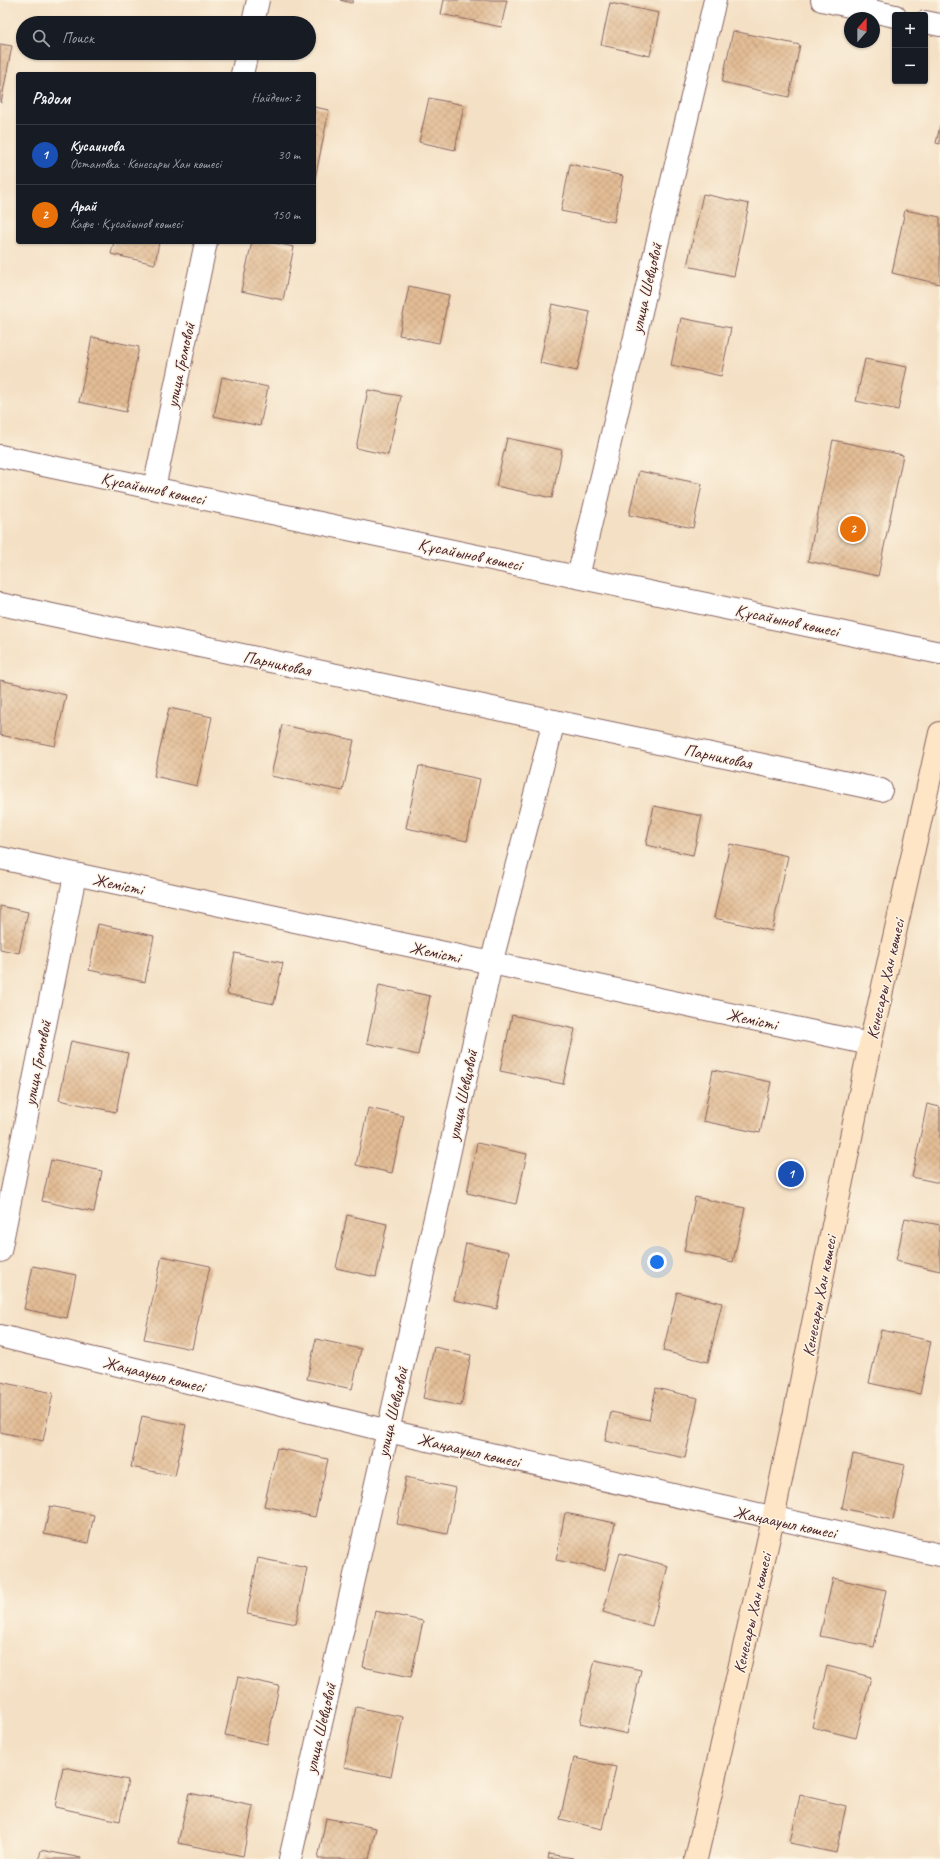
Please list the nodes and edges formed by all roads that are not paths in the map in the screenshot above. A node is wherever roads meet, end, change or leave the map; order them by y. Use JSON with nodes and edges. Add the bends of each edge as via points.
{"nodes":[{"id":1,"x":258,"y":0,"type":"edge"},
{"id":2,"x":715,"y":0,"type":"edge"},
{"id":3,"x":822,"y":0,"type":"edge"},
{"id":4,"x":892,"y":15,"type":"edge"},
{"id":5,"x":255,"y":16,"type":"edge"},
{"id":6,"x":928,"y":23,"type":"edge"},
{"id":7,"x":940,"y":25,"type":"edge"},
{"id":8,"x":245,"y":60,"type":"edge"},
{"id":9,"x":242,"y":72,"type":"edge"},
{"id":10,"x":206,"y":244,"type":"edge"},
{"id":11,"x":0,"y":456,"type":"edge"},
{"id":12,"x":154,"y":488,"type":"junction"},
{"id":13,"x":578,"y":577,"type":"junction"},
{"id":14,"x":0,"y":604,"type":"edge"},
{"id":15,"x":940,"y":652,"type":"edge"},
{"id":16,"x":554,"y":721,"type":"junction"},
{"id":17,"x":940,"y":733,"type":"edge"},
{"id":18,"x":881,"y":790,"type":"dead end"},
{"id":19,"x":0,"y":858,"type":"edge"},
{"id":20,"x":75,"y":875,"type":"junction"},
{"id":21,"x":491,"y":964,"type":"junction"},
{"id":22,"x":870,"y":1044,"type":"junction"},
{"id":23,"x":0,"y":1251,"type":"edge"},
{"id":24,"x":0,"y":1336,"type":"edge"},
{"id":25,"x":388,"y":1432,"type":"junction"},
{"id":26,"x":773,"y":1519,"type":"junction"},
{"id":27,"x":940,"y":1555,"type":"edge"},
{"id":28,"x":290,"y":1859,"type":"edge"},
{"id":29,"x":696,"y":1859,"type":"edge"}],
"edges":[{"from":1,"to":5,"type":"street"},
{"from":2,"to":13,"type":"street","name":"улица Шевцовой"},
{"from":3,"to":4,"type":"street"},
{"from":6,"to":7,"type":"street"},
{"from":8,"to":9,"type":"street"},
{"from":10,"to":12,"type":"street","name":"улица Громовой"},
{"from":11,"to":12,"type":"street","name":"Құсайынов көшесі"},
{"from":12,"to":13,"type":"street","name":"Құсайынов көшесі"},
{"from":13,"to":15,"type":"street","name":"Құсайынов көшесі"},
{"from":14,"to":16,"type":"street","name":"Парниковая"},
{"from":16,"to":18,"type":"street","name":"Парниковая"},
{"from":16,"to":21,"type":"street"},
{"from":17,"to":22,"type":"main road","name":"Кенесары Хан көшесі"},
{"from":19,"to":20,"type":"street","name":"Жемісті"},
{"from":20,"to":21,"type":"street","name":"Жемісті"},
{"from":20,"to":23,"type":"street","name":"улица Громовой"},
{"from":21,"to":22,"type":"street","name":"Жемісті"},
{"from":21,"to":25,"type":"street","name":"улица Шевцовой"},
{"from":22,"to":26,"type":"main road","name":"Кенесары Хан көшесі"},
{"from":24,"to":25,"type":"street","name":"Жаңаауыл көшесі"},
{"from":25,"to":26,"type":"street","name":"Жаңаауыл көшесі"},
{"from":25,"to":28,"type":"street","name":"улица Шевцовой"},
{"from":26,"to":27,"type":"street","name":"Жаңаауыл көшесі"},
{"from":26,"to":29,"type":"main road","name":"Кенесары Хан көшесі"}]}
